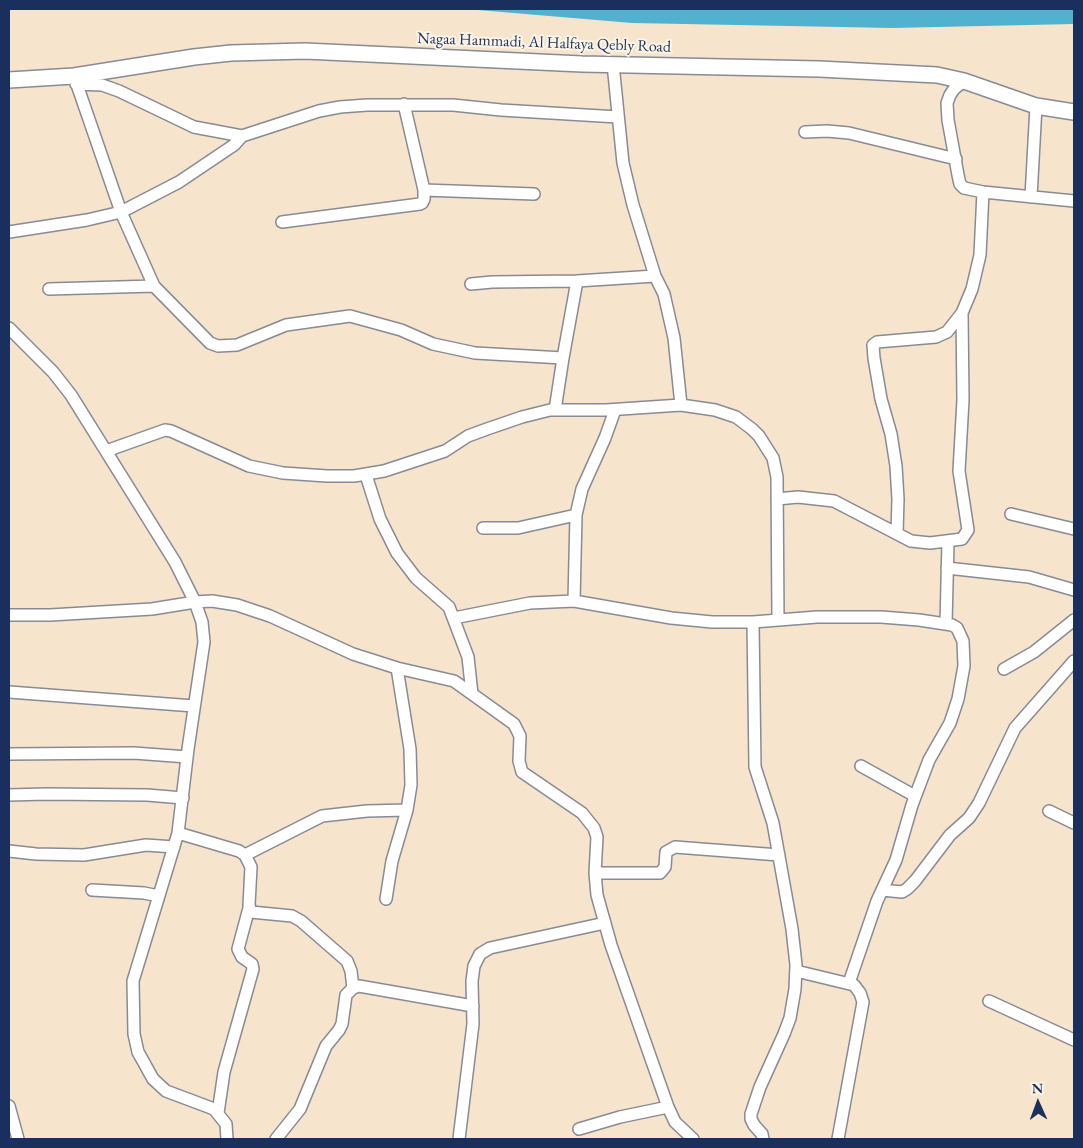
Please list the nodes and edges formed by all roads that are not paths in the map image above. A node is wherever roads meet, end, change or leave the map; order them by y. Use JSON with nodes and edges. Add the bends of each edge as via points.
{"nodes":[{"id":1,"x":613,"y":64,"type":"junction"},
{"id":2,"x":9,"y":80,"type":"edge"},
{"id":3,"x":75,"y":80,"type":"junction"},
{"id":4,"x":964,"y":81,"type":"junction"},
{"id":5,"x":404,"y":104,"type":"junction"},
{"id":6,"x":1036,"y":106,"type":"junction"},
{"id":7,"x":1074,"y":112,"type":"edge"},
{"id":8,"x":618,"y":118,"type":"junction"},
{"id":9,"x":805,"y":132,"type":"dead end"},
{"id":10,"x":242,"y":136,"type":"junction"},
{"id":11,"x":956,"y":159,"type":"junction"},
{"id":12,"x":424,"y":190,"type":"junction"},
{"id":13,"x":983,"y":192,"type":"junction"},
{"id":14,"x":534,"y":194,"type":"dead end"},
{"id":15,"x":1032,"y":197,"type":"junction"},
{"id":16,"x":1074,"y":201,"type":"edge"},
{"id":17,"x":121,"y":212,"type":"junction"},
{"id":18,"x":282,"y":222,"type":"dead end"},
{"id":19,"x":9,"y":232,"type":"edge"},
{"id":20,"x":655,"y":276,"type":"junction"},
{"id":21,"x":576,"y":282,"type":"junction"},
{"id":22,"x":471,"y":284,"type":"dead end"},
{"id":23,"x":154,"y":286,"type":"junction"},
{"id":24,"x":49,"y":289,"type":"dead end"},
{"id":25,"x":962,"y":313,"type":"junction"},
{"id":26,"x":9,"y":328,"type":"edge"},
{"id":27,"x":563,"y":358,"type":"junction"},
{"id":28,"x":681,"y":405,"type":"junction"},
{"id":29,"x":555,"y":410,"type":"junction"},
{"id":30,"x":614,"y":410,"type":"junction"},
{"id":31,"x":106,"y":451,"type":"junction"},
{"id":32,"x":366,"y":475,"type":"junction"},
{"id":33,"x":777,"y":499,"type":"junction"},
{"id":34,"x":1011,"y":514,"type":"dead end"},
{"id":35,"x":576,"y":515,"type":"junction"},
{"id":36,"x":482,"y":528,"type":"dead end"},
{"id":37,"x":1074,"y":529,"type":"edge"},
{"id":38,"x":897,"y":534,"type":"junction"},
{"id":39,"x":948,"y":542,"type":"junction"},
{"id":40,"x":947,"y":568,"type":"junction"},
{"id":41,"x":1074,"y":590,"type":"edge"},
{"id":42,"x":574,"y":601,"type":"junction"},
{"id":43,"x":195,"y":602,"type":"junction"},
{"id":44,"x":9,"y":615,"type":"edge"},
{"id":45,"x":454,"y":618,"type":"junction"},
{"id":46,"x":778,"y":620,"type":"junction"},
{"id":47,"x":1074,"y":620,"type":"edge"},
{"id":48,"x":753,"y":622,"type":"junction"},
{"id":49,"x":946,"y":624,"type":"junction"},
{"id":50,"x":1074,"y":660,"type":"edge"},
{"id":51,"x":396,"y":668,"type":"junction"},
{"id":52,"x":1004,"y":669,"type":"dead end"},
{"id":53,"x":9,"y":692,"type":"edge"},
{"id":54,"x":472,"y":694,"type":"junction"},
{"id":55,"x":194,"y":706,"type":"junction"},
{"id":56,"x":9,"y":754,"type":"edge"},
{"id":57,"x":187,"y":757,"type":"junction"},
{"id":58,"x":861,"y":766,"type":"dead end"},
{"id":59,"x":9,"y":796,"type":"edge"},
{"id":60,"x":915,"y":796,"type":"junction"},
{"id":61,"x":183,"y":798,"type":"junction"},
{"id":62,"x":407,"y":810,"type":"junction"},
{"id":63,"x":1049,"y":811,"type":"dead end"},
{"id":64,"x":1074,"y":824,"type":"edge"},
{"id":65,"x":178,"y":834,"type":"junction"},
{"id":66,"x":174,"y":847,"type":"junction"},
{"id":67,"x":9,"y":851,"type":"edge"},
{"id":68,"x":245,"y":855,"type":"junction"},
{"id":69,"x":778,"y":855,"type":"junction"},
{"id":70,"x":595,"y":873,"type":"junction"},
{"id":71,"x":92,"y":890,"type":"dead end"},
{"id":72,"x":882,"y":890,"type":"junction"},
{"id":73,"x":159,"y":896,"type":"junction"},
{"id":74,"x":386,"y":899,"type":"dead end"},
{"id":75,"x":249,"y":908,"type":"junction"},
{"id":76,"x":605,"y":923,"type":"junction"},
{"id":77,"x":796,"y":971,"type":"junction"},
{"id":78,"x":849,"y":983,"type":"junction"},
{"id":79,"x":353,"y":988,"type":"junction"},
{"id":80,"x":989,"y":1000,"type":"dead end"},
{"id":81,"x":473,"y":1006,"type":"junction"},
{"id":82,"x":1074,"y":1040,"type":"edge"},
{"id":83,"x":9,"y":1106,"type":"edge"},
{"id":84,"x":668,"y":1107,"type":"junction"},
{"id":85,"x":218,"y":1113,"type":"junction"},
{"id":86,"x":579,"y":1129,"type":"dead end"},
{"id":87,"x":18,"y":1139,"type":"edge"},
{"id":88,"x":227,"y":1139,"type":"edge"},
{"id":89,"x":276,"y":1139,"type":"edge"},
{"id":90,"x":459,"y":1139,"type":"edge"},
{"id":91,"x":693,"y":1139,"type":"edge"},
{"id":92,"x":764,"y":1139,"type":"edge"},
{"id":93,"x":838,"y":1139,"type":"edge"}],
"edges":[{"from":1,"to":3,"type":"main road","name":"Nagaa Hammadi, Al Halfaya Qebly Road","via":[[342,52],[268,52],[194,57]]},
{"from":1,"to":4,"type":"main road","name":"Nagaa Hammadi, Al Halfaya Qebly Road","via":[[819,69],[937,75]]},
{"from":1,"to":8,"type":"street"},
{"from":2,"to":3,"type":"main road","name":"Nagaa Hammadi, Al Halfaya Qebly Road"},
{"from":3,"to":10,"type":"street","via":[[119,91],[194,127]]},
{"from":3,"to":17,"type":"street"},
{"from":4,"to":6,"type":"main road","name":"Nagaa Hammadi, Al Halfaya Qebly Road"},
{"from":4,"to":11,"type":"street","via":[[954,89],[947,103]]},
{"from":5,"to":8,"type":"street"},
{"from":5,"to":10,"type":"street","via":[[319,111]]},
{"from":5,"to":12,"type":"street"},
{"from":6,"to":7,"type":"main road","name":"Nagaa Hammadi, Al Halfaya Qebly Road"},
{"from":6,"to":15,"type":"street"},
{"from":8,"to":20,"type":"street","via":[[623,163]]},
{"from":9,"to":11,"type":"street","via":[[849,133]]},
{"from":10,"to":17,"type":"street","via":[[234,145],[179,182]]},
{"from":11,"to":13,"type":"street","via":[[960,184]]},
{"from":12,"to":14,"type":"street"},
{"from":12,"to":18,"type":"street","via":[[422,204]]},
{"from":13,"to":15,"type":"street"},
{"from":13,"to":25,"type":"street","via":[[980,255]]},
{"from":15,"to":16,"type":"street"},
{"from":17,"to":19,"type":"street"},
{"from":17,"to":23,"type":"street"},
{"from":20,"to":21,"type":"street"},
{"from":20,"to":28,"type":"street","via":[[664,294],[674,338]]},
{"from":21,"to":22,"type":"street"},
{"from":21,"to":27,"type":"street"},
{"from":23,"to":24,"type":"street"},
{"from":23,"to":27,"type":"street","via":[[210,343],[218,346],[237,345],[286,325],[350,316],[402,330],[433,344],[474,353]]},
{"from":25,"to":38,"type":"street","via":[[947,332],[936,337],[877,342],[873,346],[892,434],[898,498]]},
{"from":25,"to":39,"type":"street","via":[[963,400],[959,471],[968,530],[962,539]]},
{"from":26,"to":31,"type":"street","via":[[53,372]]},
{"from":27,"to":29,"type":"street"},
{"from":28,"to":30,"type":"street"},
{"from":28,"to":33,"type":"street","via":[[736,417],[752,429],[773,458]]},
{"from":29,"to":30,"type":"street"},
{"from":29,"to":32,"type":"street","via":[[522,417],[468,436],[445,451]]},
{"from":30,"to":35,"type":"street","via":[[582,489]]},
{"from":31,"to":32,"type":"street","via":[[165,430],[249,466],[283,473]]},
{"from":31,"to":43,"type":"street","via":[[175,562]]},
{"from":32,"to":45,"type":"street","via":[[380,519],[397,553],[416,578],[449,607]]},
{"from":33,"to":38,"type":"street","via":[[798,497],[834,501]]},
{"from":33,"to":46,"type":"street"},
{"from":34,"to":37,"type":"street"},
{"from":35,"to":36,"type":"street","via":[[518,528]]},
{"from":35,"to":42,"type":"street"},
{"from":38,"to":39,"type":"street","via":[[920,543]]},
{"from":39,"to":40,"type":"street"},
{"from":40,"to":41,"type":"street","via":[[1029,577]]},
{"from":40,"to":49,"type":"street"},
{"from":42,"to":45,"type":"street","via":[[530,603]]},
{"from":42,"to":48,"type":"street","via":[[671,618]]},
{"from":43,"to":44,"type":"street","via":[[152,610]]},
{"from":43,"to":51,"type":"street","via":[[237,605],[262,613],[353,654]]},
{"from":43,"to":55,"type":"street","via":[[204,642]]},
{"from":45,"to":54,"type":"street","via":[[468,657]]},
{"from":46,"to":48,"type":"street"},
{"from":46,"to":49,"type":"street","via":[[881,617]]},
{"from":47,"to":52,"type":"street","via":[[1034,652]]},
{"from":48,"to":69,"type":"street","via":[[755,767],[773,823]]},
{"from":49,"to":60,"type":"street","via":[[957,628],[964,641],[964,666],[950,722]]},
{"from":50,"to":72,"type":"street","via":[[1015,728],[969,818],[950,835],[907,889],[902,892]]},
{"from":51,"to":54,"type":"street","via":[[454,681]]},
{"from":51,"to":62,"type":"street","via":[[410,749],[411,785]]},
{"from":53,"to":55,"type":"street"},
{"from":54,"to":70,"type":"street","via":[[519,731],[519,761],[524,774],[582,813],[594,828],[597,837]]},
{"from":55,"to":57,"type":"street"},
{"from":56,"to":57,"type":"street","via":[[134,753]]},
{"from":57,"to":61,"type":"street"},
{"from":58,"to":60,"type":"street"},
{"from":59,"to":61,"type":"street"},
{"from":60,"to":72,"type":"street","via":[[896,860]]},
{"from":61,"to":65,"type":"street"},
{"from":62,"to":68,"type":"street","via":[[322,816]]},
{"from":62,"to":74,"type":"street","via":[[392,861]]},
{"from":63,"to":64,"type":"street"},
{"from":65,"to":66,"type":"street"},
{"from":65,"to":68,"type":"street"},
{"from":66,"to":67,"type":"street","via":[[146,845],[84,855]]},
{"from":66,"to":73,"type":"street"},
{"from":68,"to":75,"type":"street","via":[[251,867]]},
{"from":69,"to":70,"type":"street","via":[[675,848],[666,852],[665,870],[660,873]]},
{"from":69,"to":77,"type":"street"},
{"from":70,"to":76,"type":"street","via":[[597,896]]},
{"from":71,"to":73,"type":"street"},
{"from":72,"to":78,"type":"street"},
{"from":73,"to":85,"type":"street","via":[[133,981],[134,1034],[138,1052],[153,1079],[166,1091]]},
{"from":75,"to":79,"type":"street","via":[[253,914],[292,916],[301,921],[347,961]]},
{"from":75,"to":85,"type":"street","via":[[238,949],[253,969],[224,1072]]},
{"from":76,"to":81,"type":"street","via":[[490,948],[480,954],[474,966]]},
{"from":76,"to":84,"type":"street"},
{"from":77,"to":78,"type":"street"},
{"from":77,"to":92,"type":"street","via":[[790,1018],[751,1114]]},
{"from":78,"to":93,"type":"street","via":[[860,993],[863,1007]]},
{"from":79,"to":81,"type":"street","via":[[360,986]]},
{"from":79,"to":89,"type":"street","via":[[346,996],[342,1024],[326,1046],[300,1109]]},
{"from":80,"to":82,"type":"street"},
{"from":81,"to":90,"type":"street"},
{"from":83,"to":87,"type":"street"},
{"from":84,"to":86,"type":"street"},
{"from":84,"to":91,"type":"street","via":[[675,1122]]},
{"from":85,"to":88,"type":"street","via":[[226,1124]]}]}
